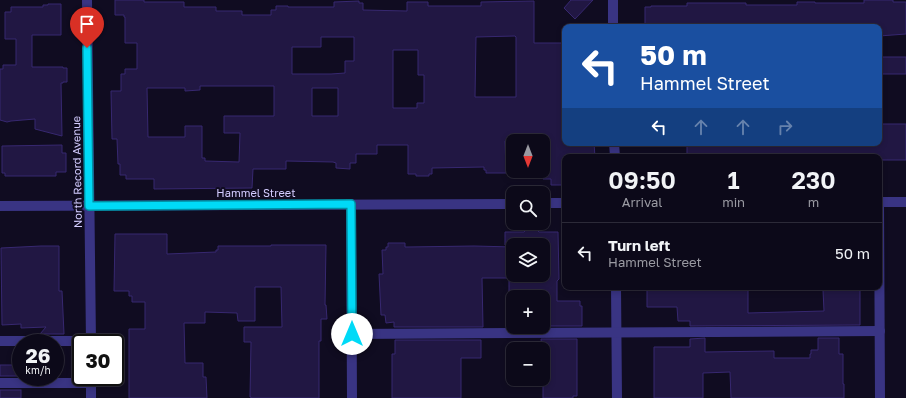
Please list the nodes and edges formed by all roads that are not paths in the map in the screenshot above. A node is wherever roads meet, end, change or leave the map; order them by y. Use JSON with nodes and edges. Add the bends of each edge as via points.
{"nodes":[{"id":1,"x":87,"y":0,"type":"edge"},
{"id":2,"x":613,"y":0,"type":"edge"},
{"id":3,"x":613,"y":24,"type":"edge"},
{"id":4,"x":882,"y":202,"type":"edge"},
{"id":5,"x":906,"y":202,"type":"edge"},
{"id":6,"x":550,"y":203,"type":"edge"},
{"id":7,"x":562,"y":203,"type":"edge"},
{"id":8,"x":351,"y":204,"type":"junction"},
{"id":9,"x":506,"y":204,"type":"edge"},
{"id":10,"x":0,"y":206,"type":"edge"},
{"id":11,"x":89,"y":206,"type":"junction"},
{"id":12,"x":616,"y":290,"type":"edge"},
{"id":13,"x":880,"y":290,"type":"edge"},
{"id":14,"x":880,"y":331,"type":"junction"},
{"id":15,"x":616,"y":332,"type":"junction"},
{"id":16,"x":90,"y":334,"type":"edge"},
{"id":17,"x":352,"y":334,"type":"junction"},
{"id":18,"x":0,"y":341,"type":"edge"},
{"id":19,"x":72,"y":342,"type":"edge"},
{"id":20,"x":72,"y":381,"type":"edge"},
{"id":21,"x":0,"y":383,"type":"edge"},
{"id":22,"x":91,"y":386,"type":"edge"},
{"id":23,"x":91,"y":398,"type":"edge"},
{"id":24,"x":352,"y":398,"type":"edge"},
{"id":25,"x":617,"y":398,"type":"edge"},
{"id":26,"x":880,"y":398,"type":"edge"}],
"edges":[{"from":1,"to":11,"type":"street","name":"North Record Avenue"},
{"from":2,"to":3,"type":"street"},
{"from":4,"to":5,"type":"street"},
{"from":6,"to":7,"type":"street"},
{"from":8,"to":9,"type":"street","name":"Hammel Street"},
{"from":8,"to":11,"type":"street","name":"Hammel Street"},
{"from":8,"to":17,"type":"street"},
{"from":10,"to":11,"type":"street","name":"Hammel Street"},
{"from":11,"to":16,"type":"street","name":"North Record Avenue"},
{"from":12,"to":15,"type":"street"},
{"from":13,"to":14,"type":"street"},
{"from":14,"to":15,"type":"street"},
{"from":14,"to":26,"type":"street"},
{"from":15,"to":17,"type":"street"},
{"from":15,"to":25,"type":"street"},
{"from":17,"to":24,"type":"street"},
{"from":18,"to":19,"type":"street"},
{"from":20,"to":21,"type":"street"},
{"from":22,"to":23,"type":"street"}]}
